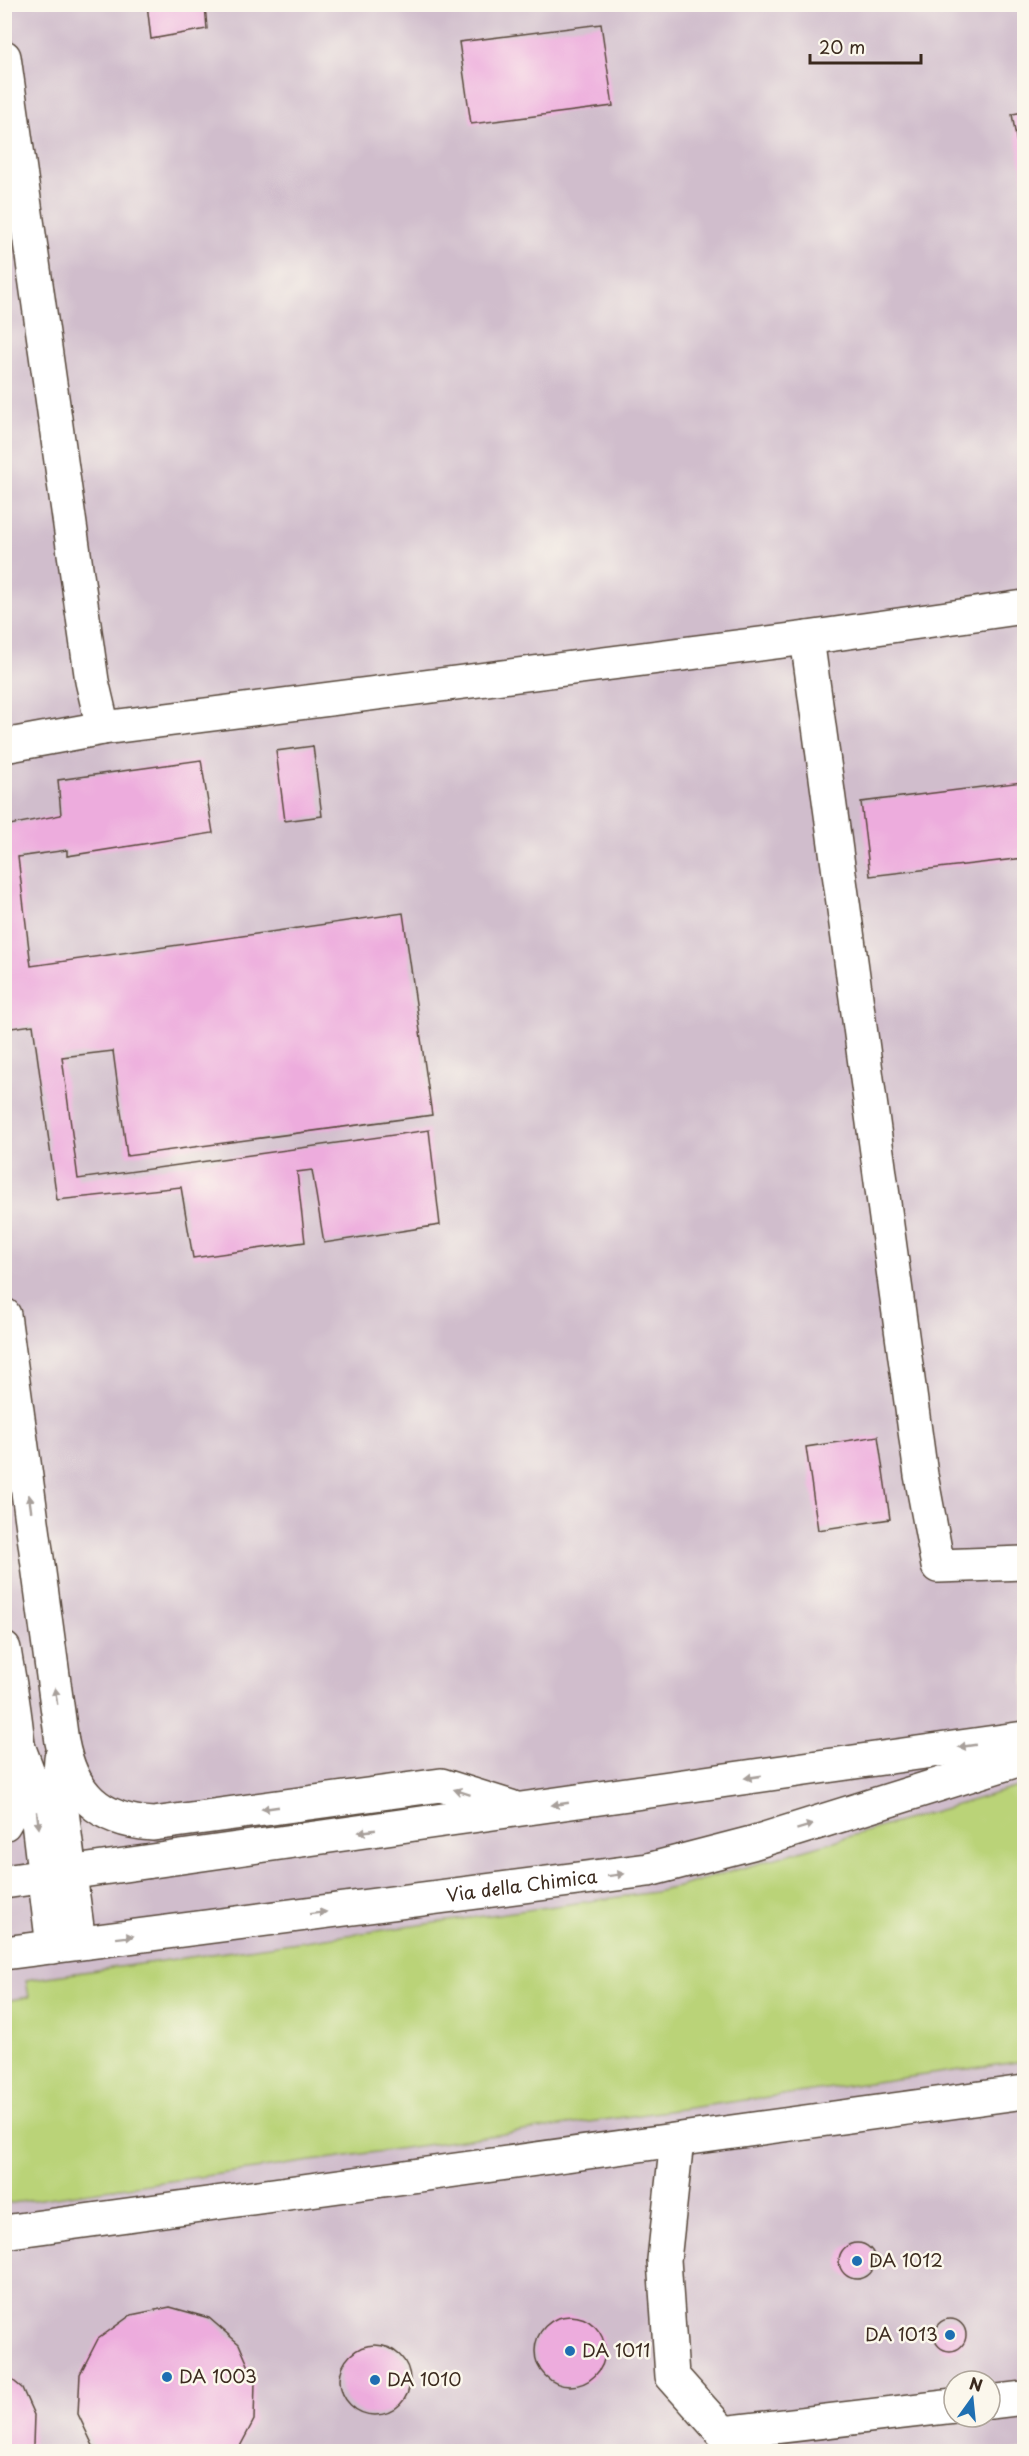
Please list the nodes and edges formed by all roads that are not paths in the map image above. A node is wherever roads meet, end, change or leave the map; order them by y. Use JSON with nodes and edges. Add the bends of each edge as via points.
{"nodes":[{"id":1,"x":4,"y":57,"type":"edge"},
{"id":2,"x":1024,"y":607,"type":"edge"},
{"id":3,"x":807,"y":638,"type":"junction"},
{"id":4,"x":104,"y":728,"type":"junction"},
{"id":5,"x":4,"y":746,"type":"edge"},
{"id":6,"x":4,"y":1315,"type":"edge"},
{"id":7,"x":1024,"y":1563,"type":"edge"},
{"id":8,"x":4,"y":1649,"type":"edge"},
{"id":9,"x":1024,"y":1738,"type":"edge"},
{"id":10,"x":62,"y":1742,"type":"junction"},
{"id":11,"x":17,"y":1743,"type":"junction"},
{"id":12,"x":1024,"y":1758,"type":"edge"},
{"id":13,"x":518,"y":1810,"type":"junction"},
{"id":14,"x":4,"y":1824,"type":"edge"},
{"id":15,"x":57,"y":1875,"type":"junction"},
{"id":16,"x":4,"y":1882,"type":"edge"},
{"id":17,"x":66,"y":1945,"type":"junction"},
{"id":18,"x":4,"y":1953,"type":"edge"},
{"id":19,"x":1024,"y":2092,"type":"edge"},
{"id":20,"x":677,"y":2140,"type":"junction"},
{"id":21,"x":4,"y":2232,"type":"edge"},
{"id":22,"x":1024,"y":2398,"type":"edge"},
{"id":23,"x":1002,"y":2401,"type":"edge"},
{"id":24,"x":942,"y":2407,"type":"edge"}],
"edges":[{"from":1,"to":4,"type":"lane","via":[[92,681]]},
{"from":2,"to":3,"type":"lane"},
{"from":3,"to":4,"type":"lane"},
{"from":3,"to":7,"type":"lane","via":[[921,1475],[938,1566]]},
{"from":4,"to":5,"type":"lane"},
{"from":10,"to":6,"type":"lane","one_way":true},
{"from":8,"to":11,"type":"lane"},
{"from":9,"to":13,"type":"lane","one_way":true},
{"from":13,"to":10,"type":"lane","one_way":true,"via":[[441,1785],[153,1824],[130,1823],[91,1801],[74,1782]]},
{"from":10,"to":15,"type":"lane"},
{"from":11,"to":14,"type":"lane","via":[[16,1795]]},
{"from":11,"to":15,"type":"lane","one_way":true,"via":[[34,1788]]},
{"from":17,"to":12,"type":"lane","name":"Via della Chimica","one_way":true,"via":[[648,1870],[752,1843]]},
{"from":13,"to":15,"type":"lane","one_way":true},
{"from":15,"to":16,"type":"lane"},
{"from":15,"to":17,"type":"lane"},
{"from":17,"to":18,"type":"lane","name":"Via della Chimica"},
{"from":19,"to":20,"type":"lane"},
{"from":20,"to":21,"type":"lane"},
{"from":20,"to":24,"type":"lane","via":[[664,2260],[672,2376],[723,2433]]},
{"from":22,"to":23,"type":"lane"}]}
